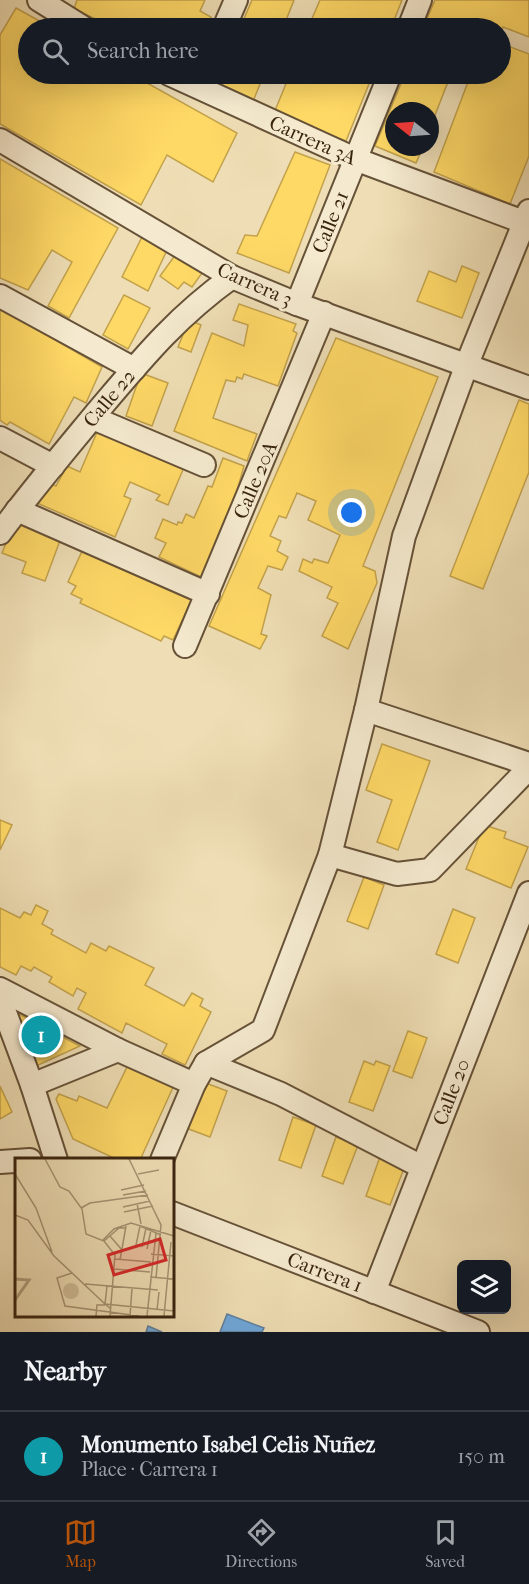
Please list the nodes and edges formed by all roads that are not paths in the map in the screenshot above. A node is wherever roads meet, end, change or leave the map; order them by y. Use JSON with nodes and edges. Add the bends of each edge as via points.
{"nodes":[{"id":1,"x":236,"y":0,"type":"edge"},
{"id":2,"x":420,"y":0,"type":"edge"},
{"id":3,"x":44,"y":1,"type":"edge"},
{"id":4,"x":69,"y":18,"type":"edge"},
{"id":5,"x":228,"y":18,"type":"edge"},
{"id":6,"x":413,"y":18,"type":"edge"},
{"id":7,"x":207,"y":84,"type":"edge"},
{"id":8,"x":386,"y":84,"type":"edge"},
{"id":9,"x":0,"y":140,"type":"edge"},
{"id":10,"x":355,"y":159,"type":"junction"},
{"id":11,"x":527,"y":219,"type":"edge"},
{"id":12,"x":232,"y":277,"type":"junction"},
{"id":13,"x":0,"y":296,"type":"edge"},
{"id":14,"x":297,"y":304,"type":"junction"},
{"id":15,"x":324,"y":313,"type":"junction"},
{"id":16,"x":467,"y":364,"type":"junction"},
{"id":17,"x":134,"y":369,"type":"junction"},
{"id":18,"x":529,"y":388,"type":"edge"},
{"id":19,"x":93,"y":418,"type":"junction"},
{"id":20,"x":0,"y":438,"type":"edge"},
{"id":21,"x":204,"y":465,"type":"dead end"},
{"id":22,"x":53,"y":466,"type":"junction"},
{"id":23,"x":17,"y":510,"type":"junction"},
{"id":24,"x":0,"y":533,"type":"edge"},
{"id":25,"x":208,"y":594,"type":"junction"},
{"id":26,"x":185,"y":646,"type":"dead end"},
{"id":27,"x":366,"y":710,"type":"junction"},
{"id":28,"x":529,"y":766,"type":"edge"},
{"id":29,"x":330,"y":855,"type":"junction"},
{"id":30,"x":529,"y":893,"type":"edge"},
{"id":31,"x":0,"y":989,"type":"edge"},
{"id":32,"x":0,"y":999,"type":"edge"},
{"id":33,"x":118,"y":1050,"type":"junction"},
{"id":34,"x":206,"y":1063,"type":"junction"},
{"id":35,"x":32,"y":1084,"type":"junction"},
{"id":36,"x":194,"y":1084,"type":"junction"},
{"id":37,"x":55,"y":1158,"type":"edge"},
{"id":38,"x":163,"y":1158,"type":"edge"},
{"id":39,"x":15,"y":1161,"type":"edge"},
{"id":40,"x":0,"y":1162,"type":"edge"},
{"id":41,"x":423,"y":1167,"type":"junction"},
{"id":42,"x":174,"y":1214,"type":"edge"},
{"id":43,"x":374,"y":1292,"type":"junction"},
{"id":44,"x":478,"y":1332,"type":"edge"}],
"edges":[{"from":1,"to":5,"type":"street"},
{"from":2,"to":6,"type":"street"},
{"from":3,"to":4,"type":"street"},
{"from":7,"to":10,"type":"street","name":"Carrera 3A"},
{"from":8,"to":10,"type":"street","name":"Calle 21"},
{"from":9,"to":12,"type":"street","name":"Carrera 3"},
{"from":10,"to":11,"type":"street","name":"Carrera 3A"},
{"from":10,"to":14,"type":"street","name":"Calle 21"},
{"from":11,"to":16,"type":"street"},
{"from":12,"to":14,"type":"street","name":"Carrera 3"},
{"from":12,"to":17,"type":"street","name":"Calle 22","via":[[195,303]]},
{"from":13,"to":17,"type":"street"},
{"from":14,"to":15,"type":"street","name":"Carrera 3"},
{"from":15,"to":16,"type":"street","name":"Carrera 3"},
{"from":15,"to":25,"type":"street","name":"Calle 20A"},
{"from":16,"to":18,"type":"street","name":"Carrera 3"},
{"from":16,"to":27,"type":"street","via":[[404,536]]},
{"from":17,"to":19,"type":"street","name":"Calle 22"},
{"from":19,"to":21,"type":"street"},
{"from":19,"to":22,"type":"street","name":"Calle 22"},
{"from":20,"to":22,"type":"street"},
{"from":22,"to":23,"type":"street","name":"Calle 22"},
{"from":23,"to":24,"type":"street","name":"Calle 22"},
{"from":23,"to":25,"type":"street"},
{"from":25,"to":26,"type":"street","name":"Calle 20A"},
{"from":27,"to":28,"type":"street"},
{"from":27,"to":29,"type":"street"},
{"from":28,"to":29,"type":"street","via":[[430,870],[397,874]]},
{"from":29,"to":34,"type":"street","via":[[263,1030]]},
{"from":30,"to":41,"type":"street","name":"Calle 20"},
{"from":31,"to":33,"type":"street"},
{"from":32,"to":35,"type":"street"},
{"from":33,"to":35,"type":"street"},
{"from":33,"to":36,"type":"street"},
{"from":34,"to":36,"type":"street"},
{"from":34,"to":41,"type":"street","via":[[281,1094]]},
{"from":35,"to":37,"type":"street"},
{"from":36,"to":38,"type":"street"},
{"from":39,"to":40,"type":"street"},
{"from":41,"to":43,"type":"street","name":"Calle 20"},
{"from":42,"to":43,"type":"street","name":"Carrera 1"},
{"from":43,"to":44,"type":"street","name":"Carrera 1"}]}
